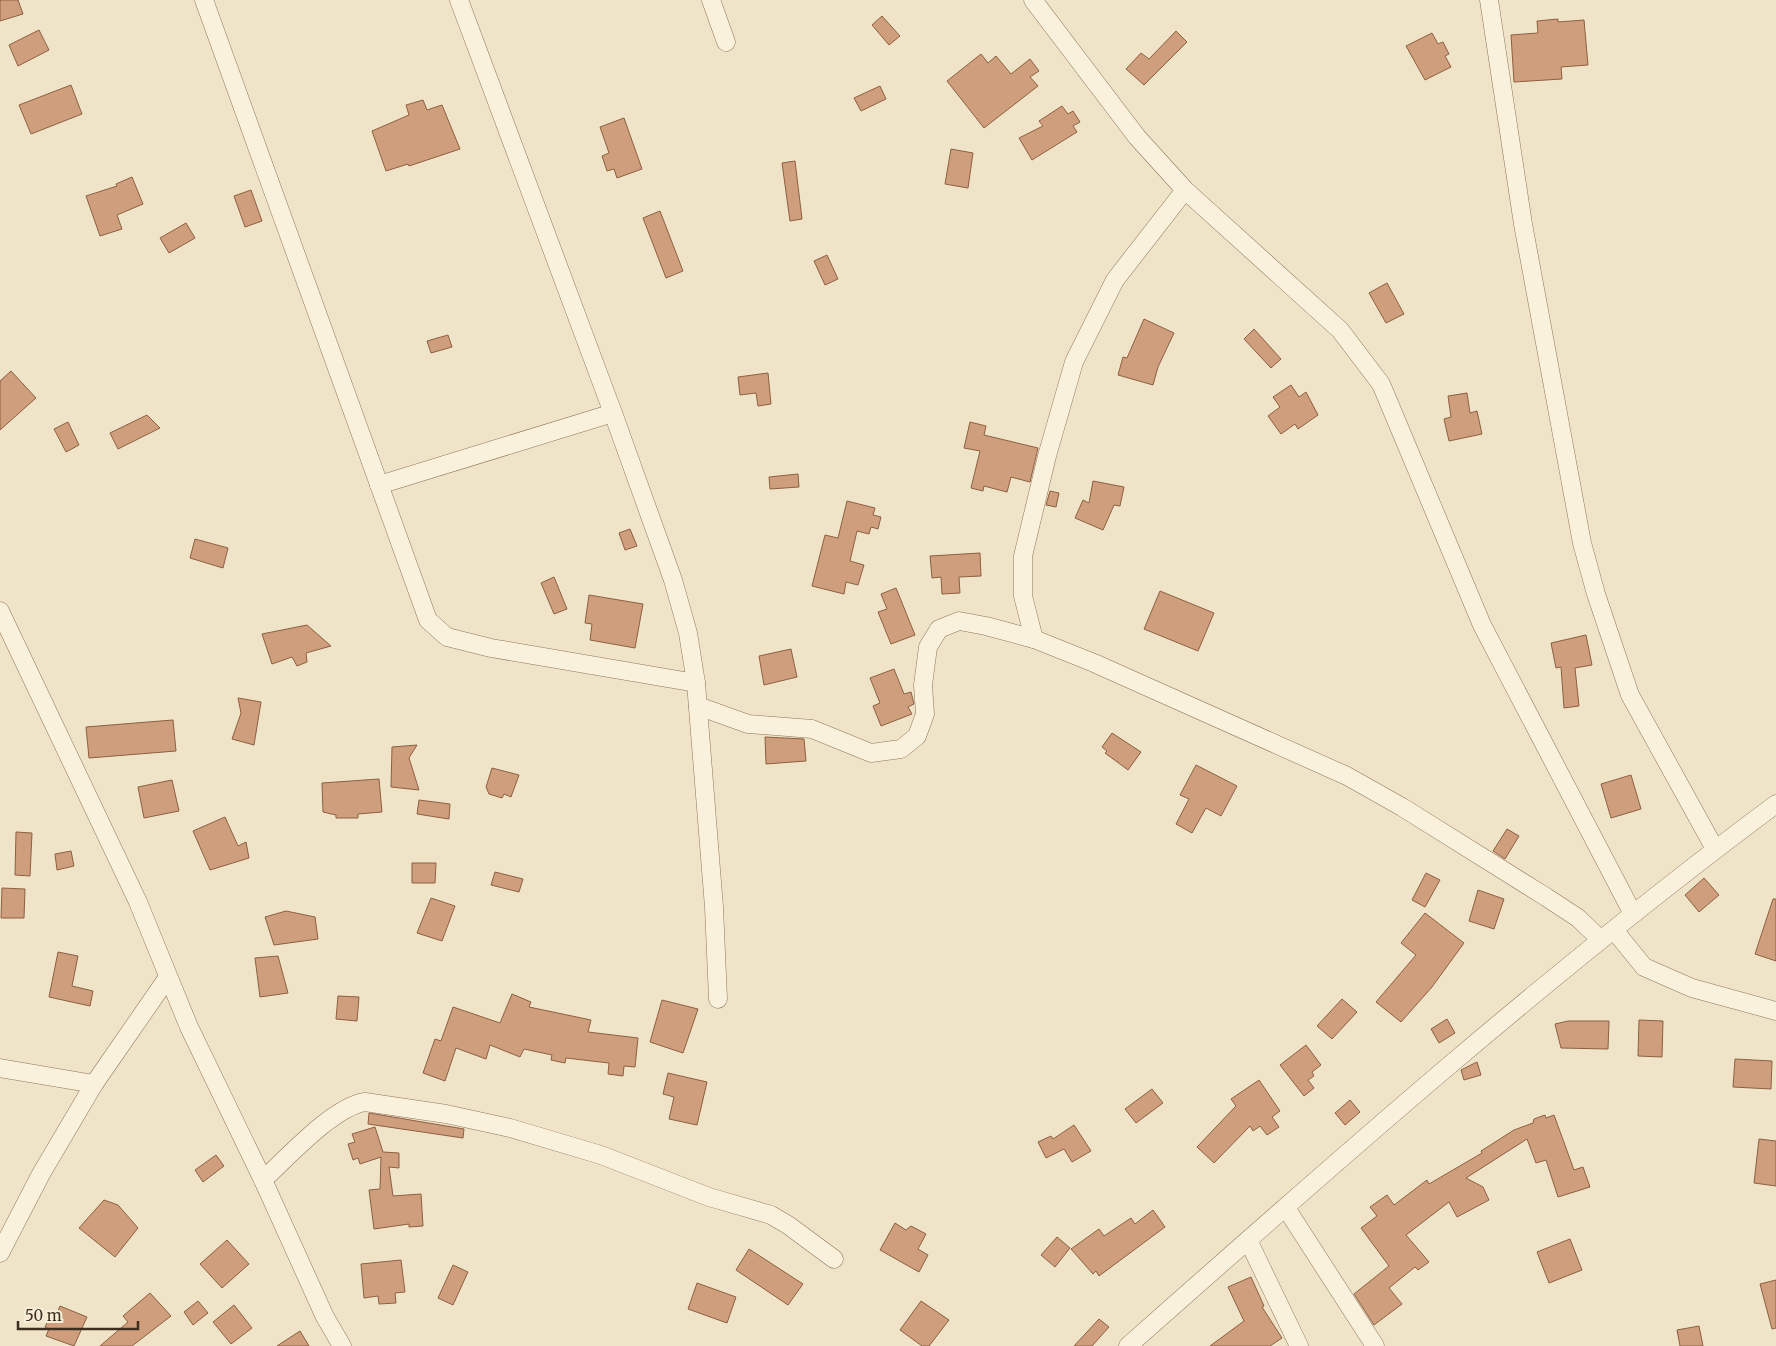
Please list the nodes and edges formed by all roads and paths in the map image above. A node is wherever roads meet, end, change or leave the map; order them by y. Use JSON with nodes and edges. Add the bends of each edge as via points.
{"nodes":[{"id":1,"x":204,"y":0,"type":"edge"},
{"id":2,"x":459,"y":0,"type":"edge"},
{"id":3,"x":710,"y":0,"type":"edge"},
{"id":4,"x":1033,"y":0,"type":"edge"},
{"id":5,"x":1489,"y":0,"type":"edge"},
{"id":6,"x":726,"y":42,"type":"dead end"},
{"id":7,"x":1185,"y":190,"type":"junction"},
{"id":8,"x":612,"y":413,"type":"junction"},
{"id":9,"x":379,"y":484,"type":"junction"},
{"id":10,"x":0,"y":611,"type":"edge"},
{"id":11,"x":1034,"y":639,"type":"junction"},
{"id":12,"x":696,"y":683,"type":"junction"},
{"id":13,"x":698,"y":706,"type":"junction"},
{"id":14,"x":1776,"y":804,"type":"edge"},
{"id":15,"x":1716,"y":849,"type":"junction"},
{"id":16,"x":1634,"y":914,"type":"junction"},
{"id":17,"x":1607,"y":934,"type":"junction"},
{"id":18,"x":168,"y":977,"type":"junction"},
{"id":19,"x":718,"y":999,"type":"dead end"},
{"id":20,"x":1776,"y":1011,"type":"edge"},
{"id":21,"x":0,"y":1068,"type":"edge"},
{"id":22,"x":94,"y":1084,"type":"junction"},
{"id":23,"x":263,"y":1180,"type":"junction"},
{"id":24,"x":1286,"y":1208,"type":"junction"},
{"id":25,"x":1248,"y":1240,"type":"junction"},
{"id":26,"x":0,"y":1254,"type":"edge"},
{"id":27,"x":834,"y":1259,"type":"dead end"},
{"id":28,"x":342,"y":1346,"type":"edge"},
{"id":29,"x":1128,"y":1346,"type":"edge"},
{"id":30,"x":1299,"y":1346,"type":"edge"},
{"id":31,"x":1375,"y":1346,"type":"edge"}],
"edges":[{"from":1,"to":9,"type":"street"},
{"from":2,"to":8,"type":"street"},
{"from":3,"to":6,"type":"street"},
{"from":4,"to":7,"type":"street","via":[[1137,137]]},
{"from":5,"to":15,"type":"street","via":[[1523,224],[1582,543],[1630,695]]},
{"from":7,"to":11,"type":"street","via":[[1115,280],[1074,362],[1023,556],[1023,596]]},
{"from":7,"to":16,"type":"street","via":[[1340,330],[1381,384],[1482,625]]},
{"from":8,"to":9,"type":"street"},
{"from":8,"to":12,"type":"street","via":[[673,580],[688,633]]},
{"from":9,"to":12,"type":"street","via":[[428,620],[447,637],[491,648]]},
{"from":10,"to":18,"type":"street","via":[[138,902]]},
{"from":11,"to":13,"type":"street","via":[[959,621],[939,629],[928,647],[922,685],[925,714],[917,736],[901,749],[871,753],[812,729],[748,724]]},
{"from":11,"to":17,"type":"street","via":[[1347,776]]},
{"from":12,"to":13,"type":"street"},
{"from":13,"to":19,"type":"street"},
{"from":14,"to":15,"type":"street"},
{"from":15,"to":16,"type":"street"},
{"from":16,"to":17,"type":"street"},
{"from":17,"to":20,"type":"street","via":[[1644,967],[1692,988]]},
{"from":17,"to":24,"type":"street"},
{"from":18,"to":22,"type":"street"},
{"from":18,"to":23,"type":"street"},
{"from":21,"to":22,"type":"street"},
{"from":22,"to":26,"type":"street","via":[[41,1174]]},
{"from":23,"to":27,"type":"street","via":[[328,1122],[353,1104],[365,1102],[510,1128],[601,1155],[709,1197],[771,1215]]},
{"from":23,"to":28,"type":"street","via":[[325,1317]]},
{"from":24,"to":25,"type":"street"},
{"from":24,"to":31,"type":"street"},
{"from":25,"to":29,"type":"street"},
{"from":25,"to":30,"type":"street"}]}
